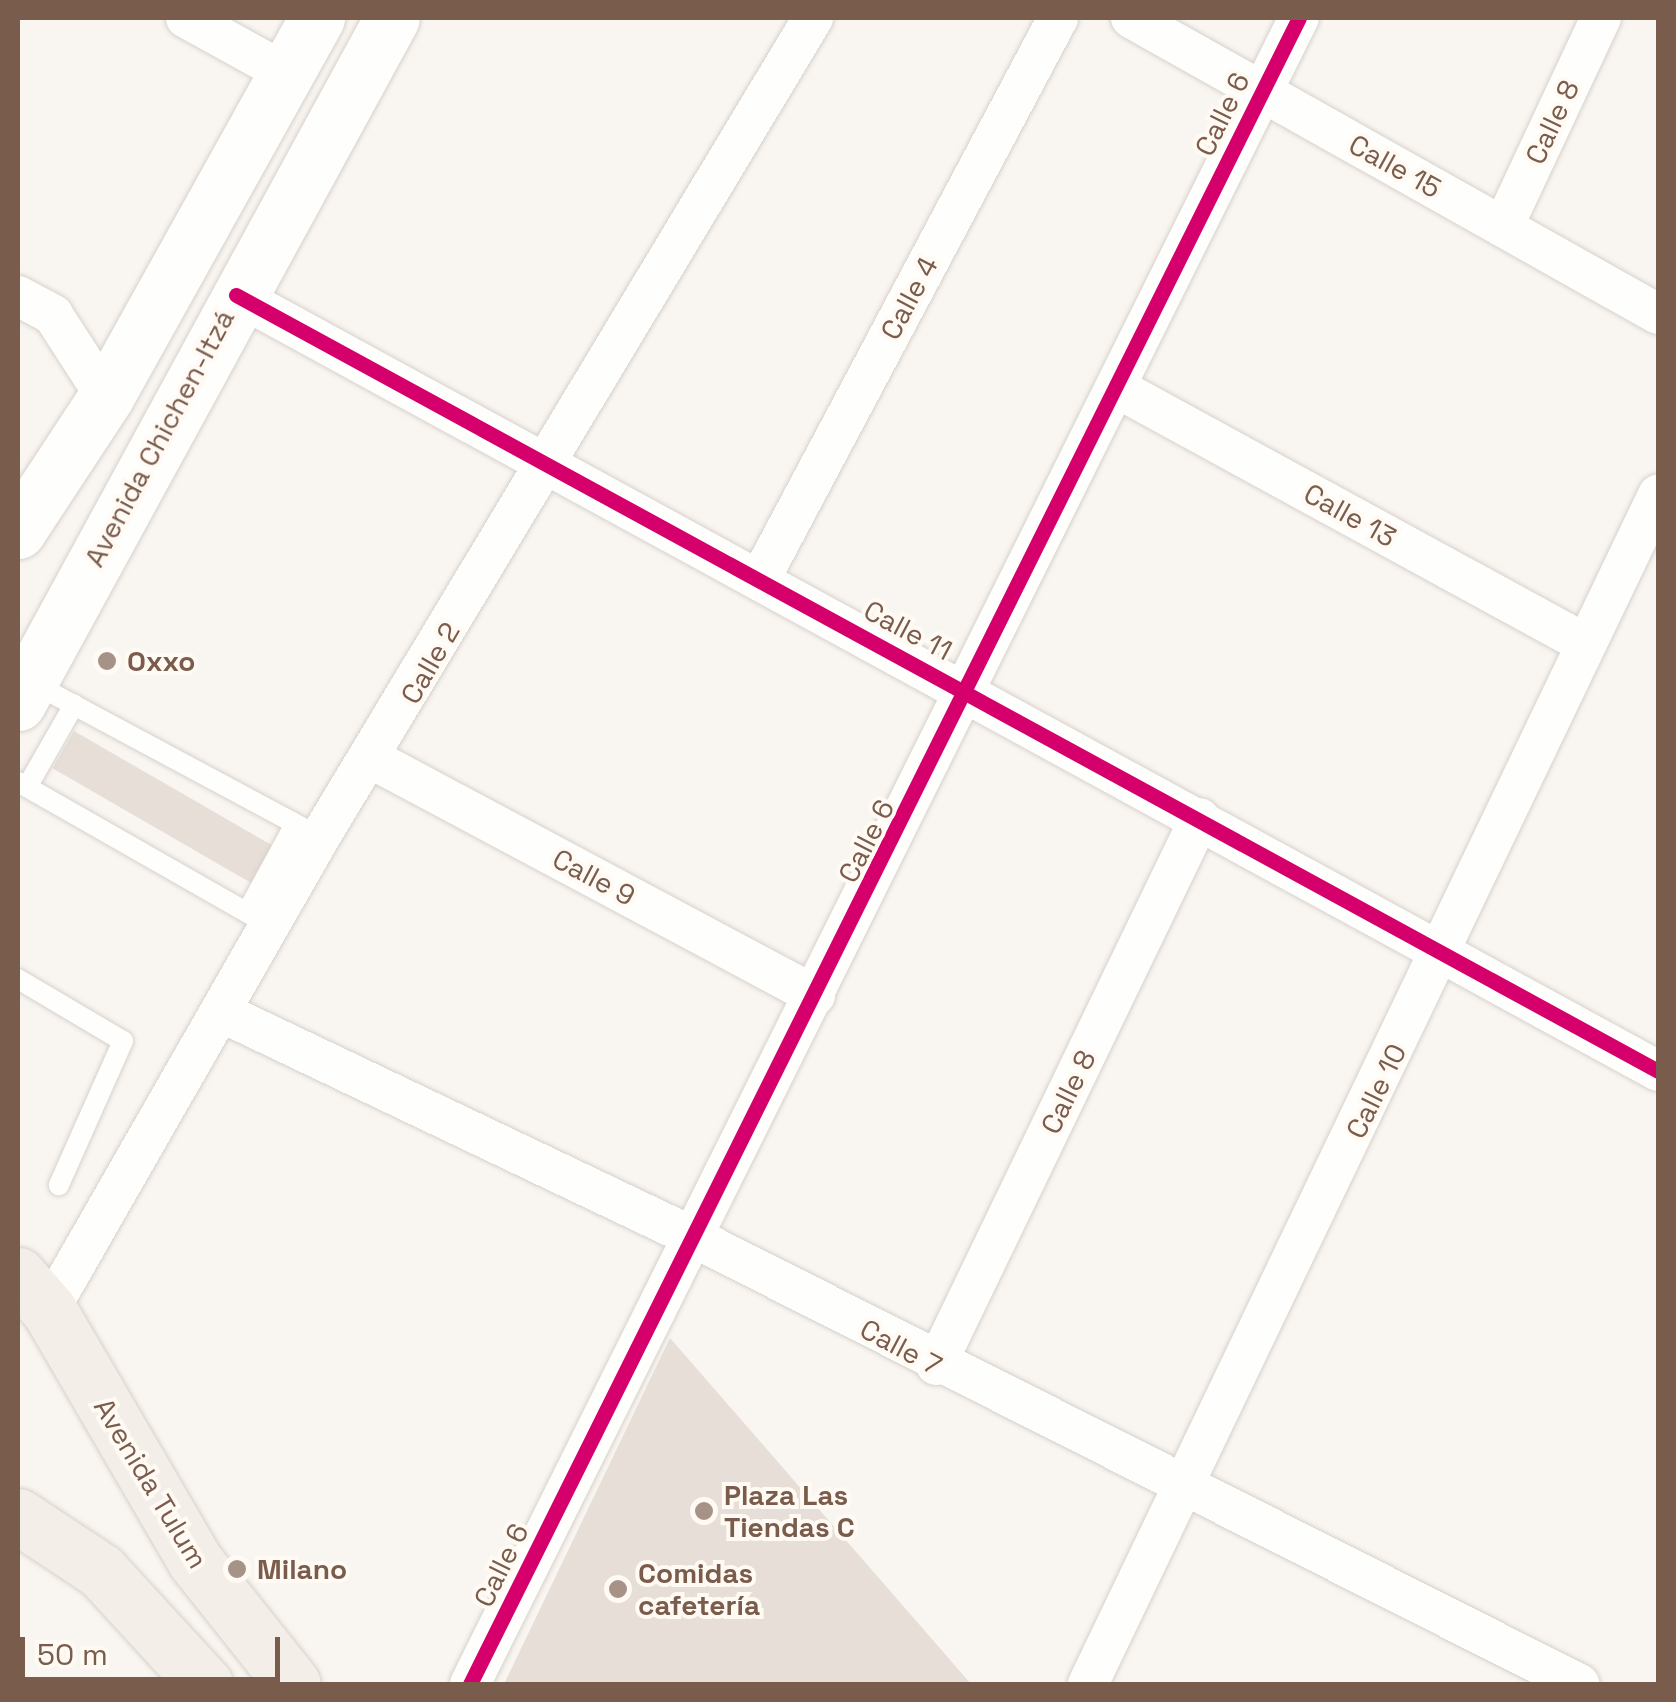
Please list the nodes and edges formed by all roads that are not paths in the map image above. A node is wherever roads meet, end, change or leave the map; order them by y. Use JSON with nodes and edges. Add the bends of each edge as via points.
{"nodes":[{"id":1,"x":186,"y":18,"type":"edge"},
{"id":2,"x":317,"y":18,"type":"edge"},
{"id":3,"x":392,"y":18,"type":"edge"},
{"id":4,"x":813,"y":18,"type":"edge"},
{"id":5,"x":1058,"y":18,"type":"edge"},
{"id":6,"x":1132,"y":18,"type":"edge"},
{"id":7,"x":1299,"y":18,"type":"edge"},
{"id":8,"x":1602,"y":18,"type":"edge"},
{"id":9,"x":284,"y":72,"type":"junction"},
{"id":10,"x":1261,"y":91,"type":"junction"},
{"id":11,"x":1503,"y":226,"type":"junction"},
{"id":12,"x":236,"y":295,"type":"junction"},
{"id":13,"x":18,"y":296,"type":"edge"},
{"id":14,"x":1658,"y":314,"type":"edge"},
{"id":15,"x":1117,"y":388,"type":"junction"},
{"id":16,"x":106,"y":397,"type":"junction"},
{"id":17,"x":549,"y":462,"type":"junction"},
{"id":18,"x":1658,"y":495,"type":"edge"},
{"id":19,"x":27,"y":509,"type":"edge"},
{"id":20,"x":760,"y":579,"type":"junction"},
{"id":21,"x":1582,"y":642,"type":"junction"},
{"id":22,"x":970,"y":692,"type":"junction"},
{"id":23,"x":40,"y":697,"type":"edge"},
{"id":24,"x":374,"y":760,"type":"junction"},
{"id":25,"x":22,"y":784,"type":"edge"},
{"id":26,"x":1200,"y":818,"type":"junction"},
{"id":27,"x":308,"y":830,"type":"junction"},
{"id":28,"x":258,"y":919,"type":"junction"},
{"id":29,"x":1443,"y":952,"type":"junction"},
{"id":30,"x":18,"y":979,"type":"edge"},
{"id":31,"x":815,"y":995,"type":"junction"},
{"id":32,"x":221,"y":1012,"type":"junction"},
{"id":33,"x":1658,"y":1071,"type":"edge"},
{"id":34,"x":59,"y":1186,"type":"dead end"},
{"id":35,"x":692,"y":1236,"type":"junction"},
{"id":36,"x":33,"y":1292,"type":"edge"},
{"id":37,"x":936,"y":1365,"type":"junction"},
{"id":38,"x":1182,"y":1490,"type":"junction"},
{"id":39,"x":18,"y":1516,"type":"edge"},
{"id":40,"x":205,"y":1684,"type":"edge"},
{"id":41,"x":294,"y":1684,"type":"edge"},
{"id":42,"x":470,"y":1684,"type":"edge"},
{"id":43,"x":1088,"y":1684,"type":"edge"},
{"id":44,"x":1580,"y":1684,"type":"edge"}],
"edges":[{"from":1,"to":9,"type":"street"},
{"from":2,"to":9,"type":"main road"},
{"from":3,"to":12,"type":"main road","name":"Avenida Chichen-Itzá"},
{"from":4,"to":17,"type":"street","name":"Calle 2"},
{"from":5,"to":20,"type":"street","name":"Calle 4"},
{"from":6,"to":10,"type":"street","name":"Calle 15"},
{"from":7,"to":10,"type":"street","name":"Calle 6"},
{"from":8,"to":11,"type":"street","name":"Calle 8"},
{"from":9,"to":16,"type":"main road"},
{"from":10,"to":11,"type":"street","name":"Calle 15"},
{"from":10,"to":15,"type":"street","name":"Calle 6"},
{"from":11,"to":14,"type":"street","name":"Calle 15"},
{"from":12,"to":17,"type":"street","name":"Calle 11"},
{"from":12,"to":23,"type":"main road","name":"Avenida Chichen-Itzá"},
{"from":13,"to":16,"type":"street","via":[[53,316]]},
{"from":15,"to":21,"type":"street","name":"Calle 13"},
{"from":15,"to":22,"type":"street","name":"Calle 6"},
{"from":16,"to":19,"type":"main road"},
{"from":17,"to":20,"type":"street","name":"Calle 11"},
{"from":17,"to":24,"type":"street","name":"Calle 2"},
{"from":18,"to":21,"type":"street","name":"Calle 10"},
{"from":20,"to":22,"type":"street","name":"Calle 11"},
{"from":21,"to":29,"type":"street","name":"Calle 10"},
{"from":22,"to":26,"type":"street","name":"Calle 11"},
{"from":22,"to":31,"type":"street","name":"Calle 6"},
{"from":23,"to":25,"type":"lane"},
{"from":23,"to":27,"type":"lane"},
{"from":24,"to":27,"type":"street","name":"Calle 2"},
{"from":24,"to":31,"type":"street","name":"Calle 9"},
{"from":25,"to":28,"type":"lane"},
{"from":26,"to":29,"type":"street","name":"Calle 11"},
{"from":26,"to":37,"type":"street","name":"Calle 8"},
{"from":27,"to":28,"type":"street","name":"Calle 2"},
{"from":28,"to":32,"type":"street","name":"Calle 2"},
{"from":29,"to":33,"type":"street","name":"Calle 11"},
{"from":29,"to":38,"type":"street","name":"Calle 10"},
{"from":30,"to":34,"type":"lane","via":[[122,1042]]},
{"from":31,"to":35,"type":"street","name":"Calle 6"},
{"from":32,"to":35,"type":"street","name":"Calle 7"},
{"from":32,"to":36,"type":"street","name":"Calle 2"},
{"from":35,"to":37,"type":"street","name":"Calle 7"},
{"from":35,"to":42,"type":"street","name":"Calle 6"},
{"from":36,"to":41,"type":"main road","name":"Avenida Tulum","via":[[195,1561]]},
{"from":37,"to":38,"type":"street","name":"Calle 7"},
{"from":38,"to":43,"type":"street","name":"Calle 10"},
{"from":38,"to":44,"type":"street","name":"Calle 7"},
{"from":39,"to":40,"type":"main road","via":[[101,1571]]}]}
